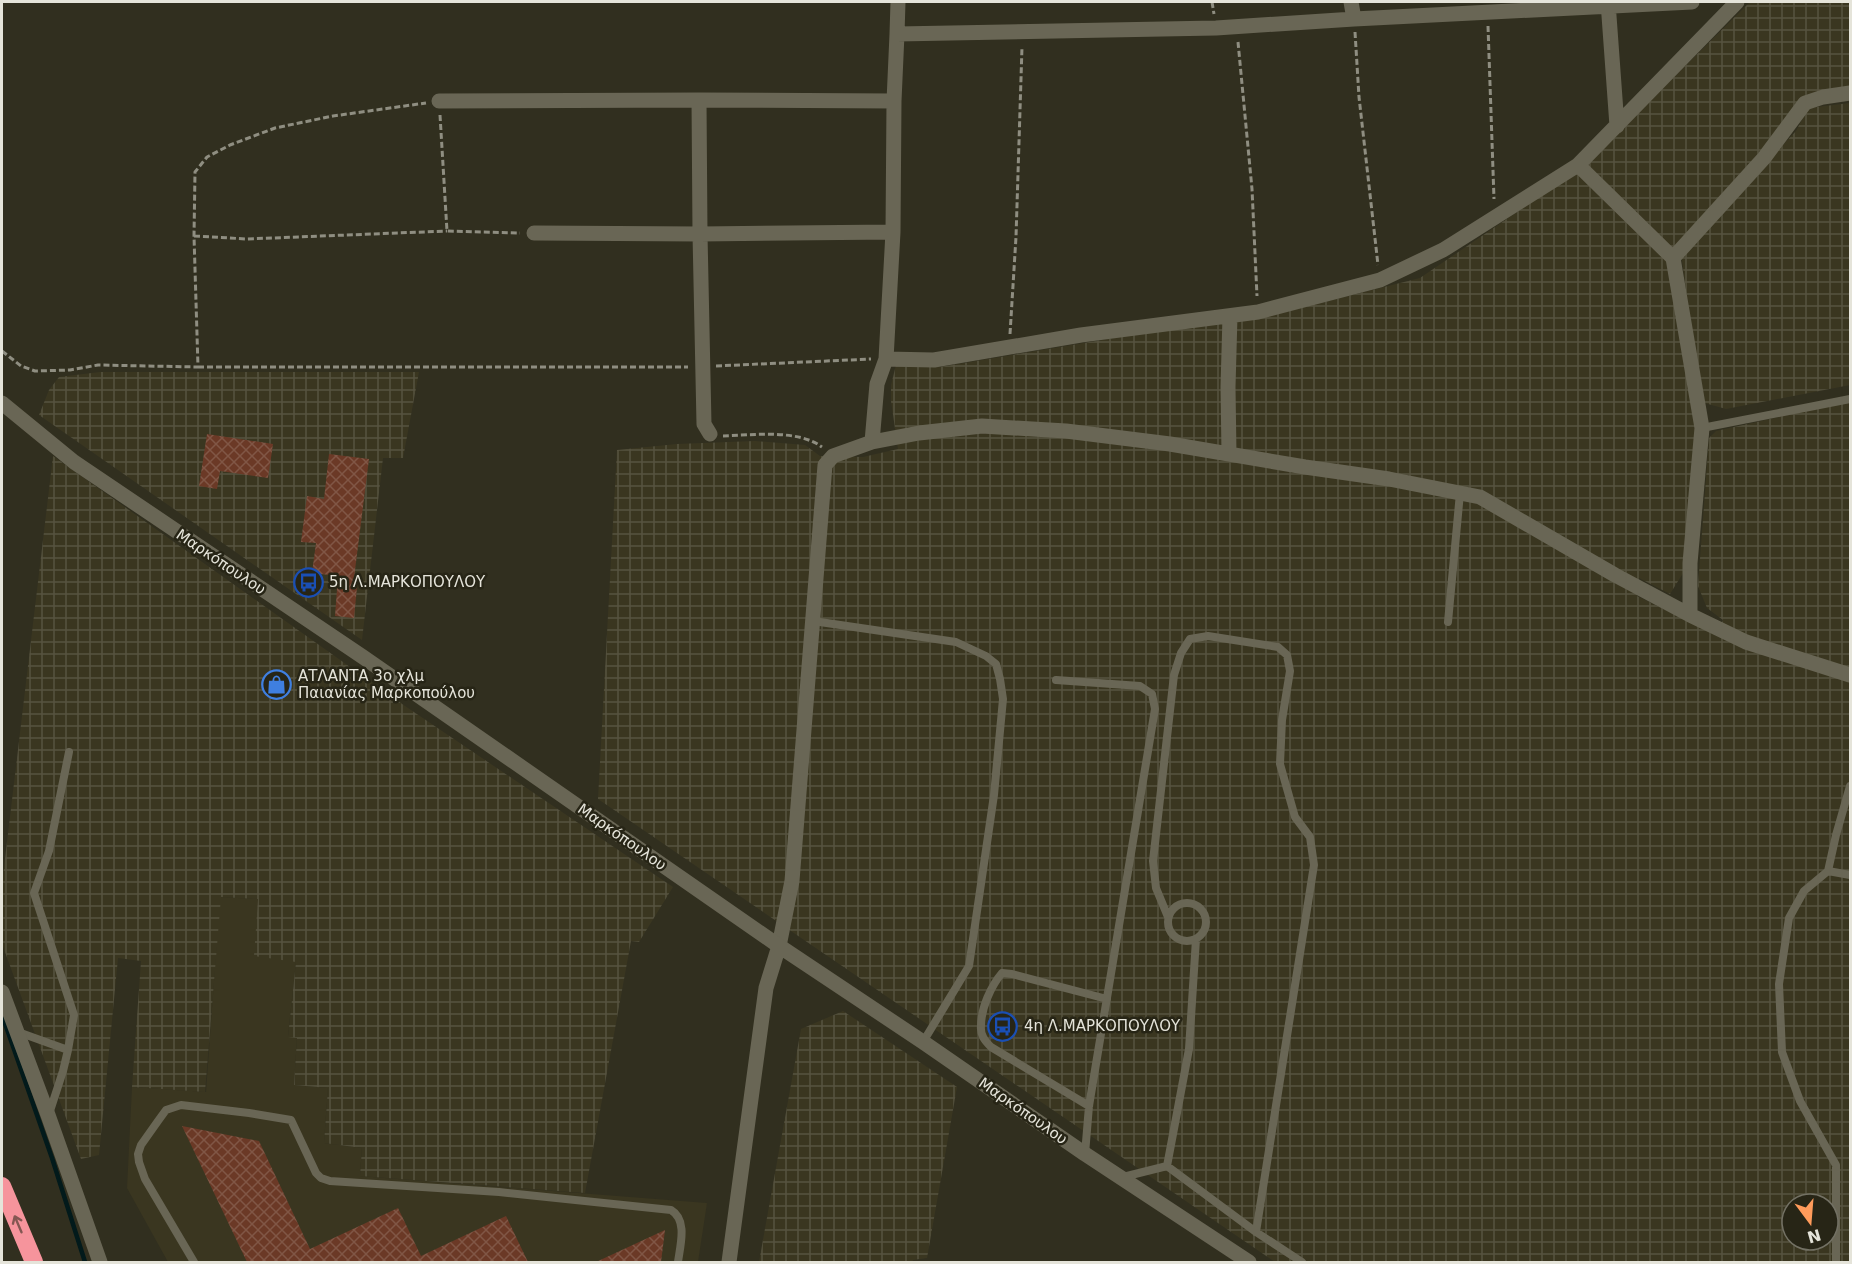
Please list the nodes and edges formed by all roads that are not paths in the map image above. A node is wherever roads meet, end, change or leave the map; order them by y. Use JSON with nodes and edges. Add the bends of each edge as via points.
{"nodes":[{"id":1,"x":898,"y":2,"type":"edge"},
{"id":2,"x":1352,"y":2,"type":"edge"},
{"id":3,"x":1692,"y":2,"type":"edge"},
{"id":4,"x":1737,"y":2,"type":"edge"},
{"id":5,"x":1608,"y":4,"type":"edge"},
{"id":6,"x":1478,"y":9,"type":"edge"},
{"id":7,"x":1354,"y":19,"type":"junction"},
{"id":8,"x":897,"y":34,"type":"junction"},
{"id":9,"x":1851,"y":93,"type":"edge"},
{"id":10,"x":699,"y":100,"type":"junction"},
{"id":11,"x":894,"y":100,"type":"junction"},
{"id":12,"x":439,"y":101,"type":"road end"},
{"id":13,"x":1617,"y":126,"type":"junction"},
{"id":14,"x":1578,"y":165,"type":"junction"},
{"id":15,"x":893,"y":232,"type":"junction"},
{"id":16,"x":534,"y":233,"type":"road end"},
{"id":17,"x":700,"y":234,"type":"junction"},
{"id":18,"x":1673,"y":258,"type":"junction"},
{"id":19,"x":1230,"y":316,"type":"junction"},
{"id":20,"x":886,"y":359,"type":"junction"},
{"id":21,"x":1851,"y":399,"type":"edge"},
{"id":22,"x":2,"y":403,"type":"edge"},
{"id":23,"x":1702,"y":428,"type":"junction"},
{"id":24,"x":710,"y":434,"type":"road end"},
{"id":25,"x":872,"y":442,"type":"junction"},
{"id":26,"x":1229,"y":454,"type":"junction"},
{"id":27,"x":1460,"y":493,"type":"junction"},
{"id":28,"x":1690,"y":615,"type":"junction"},
{"id":29,"x":813,"y":621,"type":"junction"},
{"id":30,"x":1448,"y":622,"type":"dead end"},
{"id":31,"x":1851,"y":675,"type":"edge"},
{"id":32,"x":1056,"y":680,"type":"dead end"},
{"id":33,"x":69,"y":752,"type":"dead end"},
{"id":34,"x":1851,"y":786,"type":"edge"},
{"id":35,"x":1828,"y":871,"type":"junction"},
{"id":36,"x":1851,"y":875,"type":"edge"},
{"id":37,"x":1168,"y":917,"type":"junction"},
{"id":38,"x":1196,"y":939,"type":"junction"},
{"id":39,"x":779,"y":946,"type":"junction"},
{"id":40,"x":2,"y":992,"type":"edge"},
{"id":41,"x":1107,"y":999,"type":"junction"},
{"id":42,"x":17,"y":1032,"type":"junction"},
{"id":43,"x":923,"y":1042,"type":"junction"},
{"id":44,"x":68,"y":1050,"type":"junction"},
{"id":45,"x":1089,"y":1106,"type":"junction"},
{"id":46,"x":48,"y":1115,"type":"junction"},
{"id":47,"x":1085,"y":1154,"type":"junction"},
{"id":48,"x":1167,"y":1166,"type":"junction"},
{"id":49,"x":1120,"y":1177,"type":"junction"},
{"id":50,"x":2,"y":1186,"type":"edge"},
{"id":51,"x":1256,"y":1232,"type":"junction"},
{"id":52,"x":34,"y":1263,"type":"edge"},
{"id":53,"x":100,"y":1263,"type":"edge"},
{"id":54,"x":194,"y":1263,"type":"edge"},
{"id":55,"x":678,"y":1263,"type":"edge"},
{"id":56,"x":729,"y":1263,"type":"edge"},
{"id":57,"x":1249,"y":1263,"type":"edge"},
{"id":58,"x":1302,"y":1263,"type":"edge"},
{"id":59,"x":1836,"y":1263,"type":"edge"}],
"edges":[{"from":1,"to":8,"type":"street"},
{"from":2,"to":7,"type":"street"},
{"from":3,"to":5,"type":"street"},
{"from":4,"to":13,"type":"street"},
{"from":5,"to":6,"type":"street"},
{"from":5,"to":13,"type":"street"},
{"from":6,"to":7,"type":"street"},
{"from":7,"to":8,"type":"street","via":[[1236,27]]},
{"from":8,"to":11,"type":"street"},
{"from":9,"to":18,"type":"street","via":[[1805,104],[1764,158]]},
{"from":10,"to":11,"type":"street"},
{"from":10,"to":12,"type":"street"},
{"from":10,"to":17,"type":"street"},
{"from":11,"to":15,"type":"street"},
{"from":13,"to":14,"type":"street"},
{"from":14,"to":18,"type":"street"},
{"from":14,"to":19,"type":"street","via":[[1443,250],[1380,280]]},
{"from":15,"to":17,"type":"street"},
{"from":15,"to":20,"type":"street"},
{"from":16,"to":17,"type":"street"},
{"from":17,"to":24,"type":"street","via":[[704,424]]},
{"from":18,"to":23,"type":"street"},
{"from":19,"to":20,"type":"street","via":[[1081,334],[934,360]]},
{"from":19,"to":26,"type":"street"},
{"from":20,"to":25,"type":"street","via":[[877,384]]},
{"from":21,"to":23,"type":"lane"},
{"from":22,"to":39,"type":"street","name":"Μαρκόπουλου","via":[[74,462]]},
{"from":23,"to":28,"type":"street","via":[[1690,563]]},
{"from":25,"to":26,"type":"street","via":[[982,426],[1066,431]]},
{"from":25,"to":29,"type":"street","via":[[833,456],[825,465]]},
{"from":26,"to":27,"type":"street"},
{"from":27,"to":28,"type":"street","via":[[1480,497]]},
{"from":27,"to":30,"type":"lane"},
{"from":28,"to":31,"type":"street","via":[[1746,642]]},
{"from":29,"to":39,"type":"street","via":[[792,881]]},
{"from":29,"to":43,"type":"lane","via":[[956,642],[996,664],[1000,679],[1004,699],[994,795],[969,966]]},
{"from":32,"to":41,"type":"lane","via":[[1140,686],[1152,694],[1155,709]]},
{"from":33,"to":44,"type":"lane","via":[[49,851],[34,893],[74,1015]]},
{"from":34,"to":35,"type":"lane"},
{"from":35,"to":36,"type":"lane"},
{"from":35,"to":59,"type":"lane","via":[[1804,891],[1789,918],[1779,984],[1782,1052],[1800,1101],[1836,1165]]},
{"from":37,"to":38,"type":"lane","via":[[1173,935],[1184,941]]},
{"from":37,"to":38,"type":"lane","via":[[1180,904],[1198,907],[1206,923]]},
{"from":37,"to":51,"type":"lane","via":[[1156,888],[1153,861],[1174,675],[1181,653],[1190,639],[1209,636],[1278,647],[1287,655],[1290,671],[1280,764],[1295,817],[1310,837],[1314,865]]},
{"from":38,"to":48,"type":"lane","via":[[1189,1049]]},
{"from":39,"to":43,"type":"street","name":"Μαρκόπουλου"},
{"from":39,"to":56,"type":"street","via":[[766,988]]},
{"from":40,"to":42,"type":"street"},
{"from":41,"to":45,"type":"lane"},
{"from":41,"to":45,"type":"lane","via":[[1002,973],[986,1004],[981,1027],[983,1038],[991,1047]]},
{"from":42,"to":44,"type":"lane"},
{"from":42,"to":46,"type":"street"},
{"from":43,"to":47,"type":"street","name":"Μαρκόπουλου"},
{"from":44,"to":46,"type":"lane"},
{"from":45,"to":47,"type":"lane"},
{"from":46,"to":53,"type":"street"},
{"from":47,"to":49,"type":"street","name":"Μαρκόπουλου"},
{"from":48,"to":49,"type":"lane"},
{"from":48,"to":51,"type":"lane"},
{"from":49,"to":57,"type":"street","name":"Μαρκόπουλου"},
{"from":52,"to":50,"type":"highway","one_way":true},
{"from":51,"to":58,"type":"lane"},
{"from":54,"to":55,"type":"lane","via":[[145,1179],[138,1154],[166,1110],[181,1105],[291,1120],[316,1173],[330,1181],[499,1192],[671,1210],[678,1215],[681,1225]]}]}
